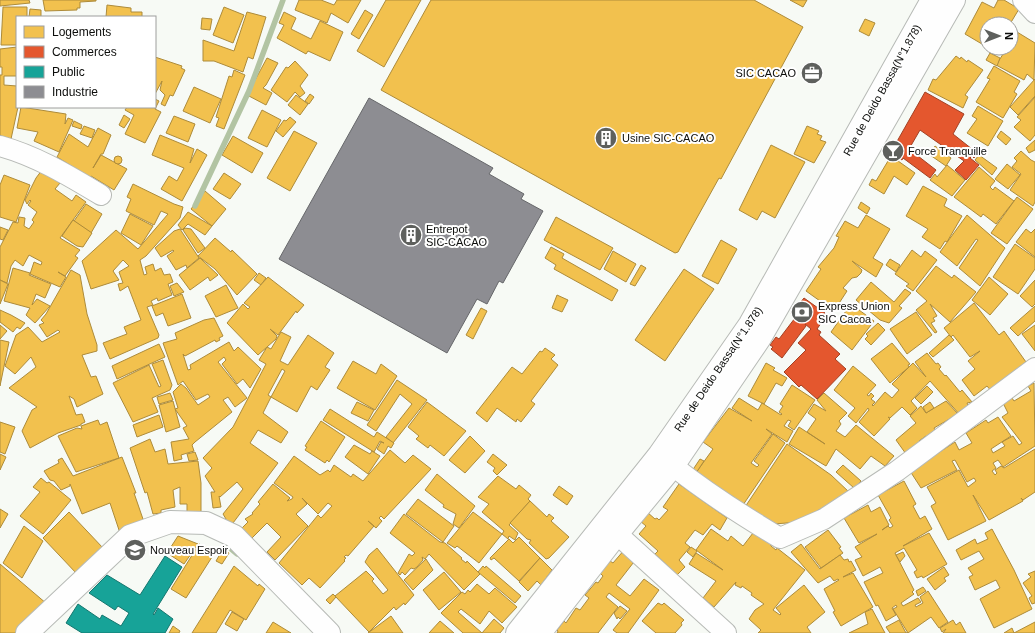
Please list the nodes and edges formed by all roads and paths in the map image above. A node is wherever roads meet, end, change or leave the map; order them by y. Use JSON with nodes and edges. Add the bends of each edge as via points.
{"nodes":[{"id":1,"x":932,"y":0,"type":"edge"},
{"id":2,"x":954,"y":0,"type":"edge"},
{"id":3,"x":1023,"y":0,"type":"edge"},
{"id":4,"x":1035,"y":13,"type":"edge"},
{"id":5,"x":0,"y":146,"type":"edge"},
{"id":6,"x":101,"y":195,"type":"dead end"},
{"id":7,"x":1035,"y":368,"type":"edge"},
{"id":8,"x":673,"y":466,"type":"junction"},
{"id":9,"x":611,"y":528,"type":"junction"},
{"id":10,"x":27,"y":633,"type":"edge"},
{"id":11,"x":328,"y":633,"type":"edge"},
{"id":12,"x":517,"y":633,"type":"edge"},
{"id":13,"x":540,"y":633,"type":"edge"},
{"id":14,"x":726,"y":633,"type":"edge"}],
"edges":[{"from":1,"to":9,"type":"main road","name":"Rue de Deido Bassa(N°1.878)","via":[[750,324]]},
{"from":2,"to":8,"type":"main road","via":[[760,338]]},
{"from":3,"to":4,"type":"street"},
{"from":5,"to":6,"type":"street","via":[[43,162]]},
{"from":7,"to":8,"type":"street","via":[[898,471],[824,519],[780,538],[733,510]]},
{"from":8,"to":9,"type":"main road"},
{"from":9,"to":12,"type":"main road","name":"Rue de Deido Bassa(N°1.878)"},
{"from":9,"to":13,"type":"main road"},
{"from":9,"to":14,"type":"street"},
{"from":10,"to":11,"type":"main road","via":[[130,536],[170,522],[206,523],[234,536]]}]}
